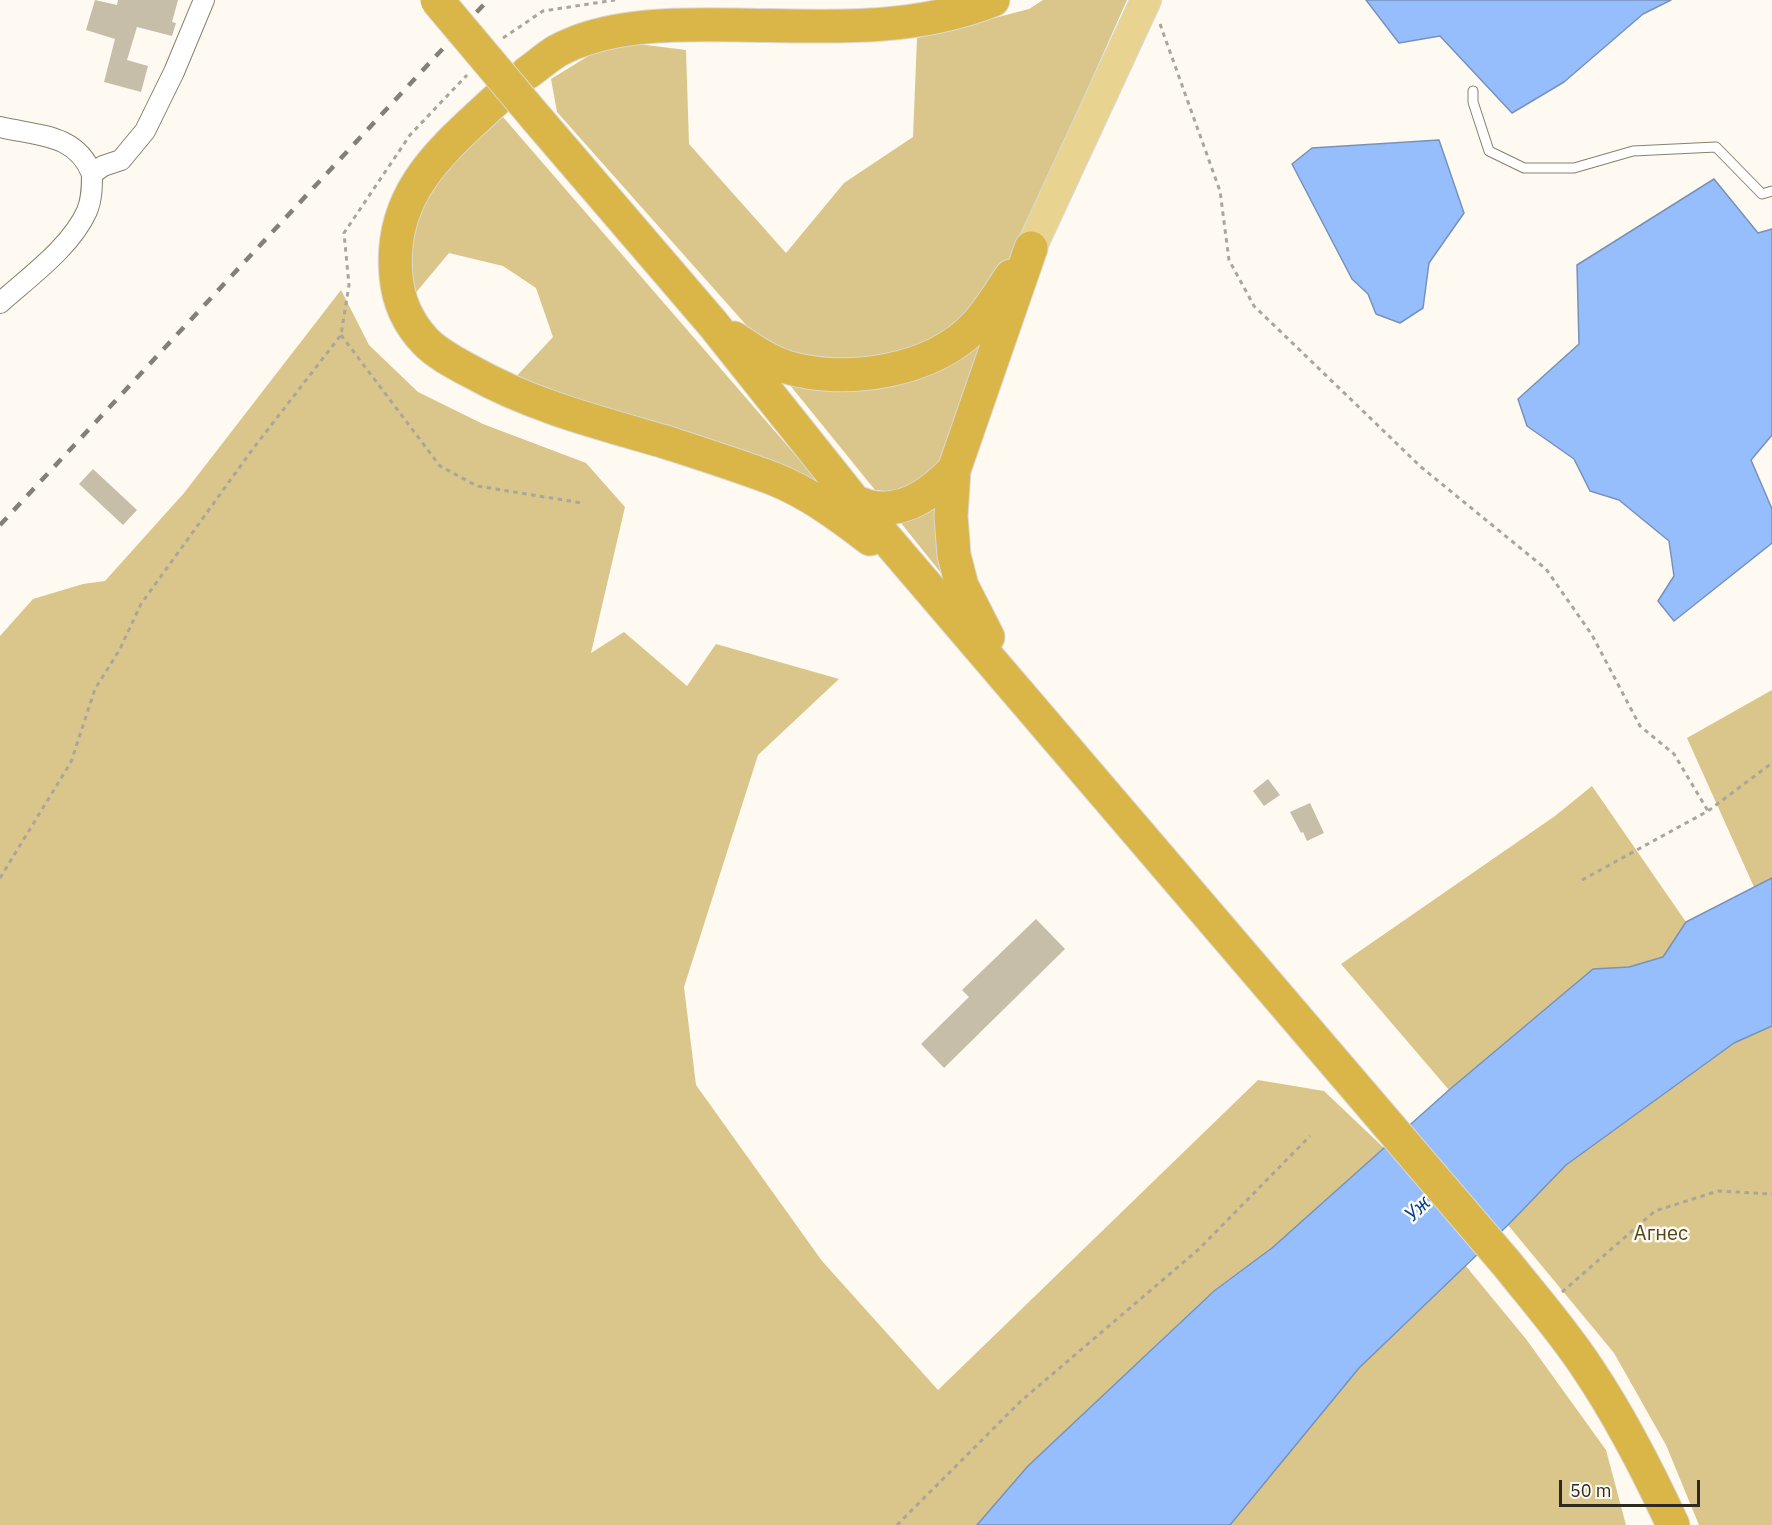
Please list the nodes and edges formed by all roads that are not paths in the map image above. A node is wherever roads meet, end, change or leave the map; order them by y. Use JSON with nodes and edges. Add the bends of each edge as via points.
{"nodes":[{"id":1,"x":204,"y":0,"type":"edge"},
{"id":2,"x":437,"y":0,"type":"edge"},
{"id":3,"x":993,"y":0,"type":"edge"},
{"id":4,"x":1153,"y":11,"type":"edge"},
{"id":5,"x":527,"y":72,"type":"dead end"},
{"id":6,"x":1473,"y":91,"type":"dead end"},
{"id":7,"x":497,"y":99,"type":"dead end"},
{"id":8,"x":0,"y":127,"type":"edge"},
{"id":9,"x":92,"y":174,"type":"junction"},
{"id":10,"x":1772,"y":191,"type":"edge"},
{"id":11,"x":1031,"y":248,"type":"junction"},
{"id":12,"x":0,"y":303,"type":"edge"},
{"id":13,"x":713,"y":324,"type":"junction"},
{"id":14,"x":954,"y":470,"type":"junction"},
{"id":15,"x":855,"y":502,"type":"junction"},
{"id":16,"x":913,"y":569,"type":"junction"},
{"id":17,"x":1016,"y":689,"type":"junction"},
{"id":18,"x":1673,"y":1525,"type":"edge"}],
"edges":[{"from":1,"to":9,"type":"street","via":[[145,131],[121,160]]},
{"from":2,"to":13,"type":"highway","bridge":true},
{"from":3,"to":5,"type":"highway","via":[[915,21],[631,28],[557,51]]},
{"from":4,"to":11,"type":"main road"},
{"from":6,"to":10,"type":"lane","via":[[1489,151],[1524,168],[1574,168],[1634,151],[1716,147],[1762,194]]},
{"from":7,"to":16,"type":"highway","via":[[418,182],[397,228],[396,286],[406,314],[425,342],[491,383],[545,406],[776,480],[817,501]]},
{"from":8,"to":9,"type":"street","via":[[64,141],[82,154]]},
{"from":9,"to":12,"type":"street","via":[[87,210],[76,230]]},
{"from":11,"to":13,"type":"highway","via":[[975,326],[946,349],[896,369],[857,375],[787,367],[765,358]]},
{"from":11,"to":14,"type":"highway"},
{"from":13,"to":15,"type":"highway"},
{"from":14,"to":15,"type":"highway","via":[[936,488],[900,506],[878,508]]},
{"from":14,"to":17,"type":"highway","via":[[951,516],[954,555],[962,586]]},
{"from":15,"to":16,"type":"highway"},
{"from":16,"to":17,"type":"highway"},
{"from":17,"to":18,"type":"highway","via":[[1544,1310],[1611,1404]]}]}
